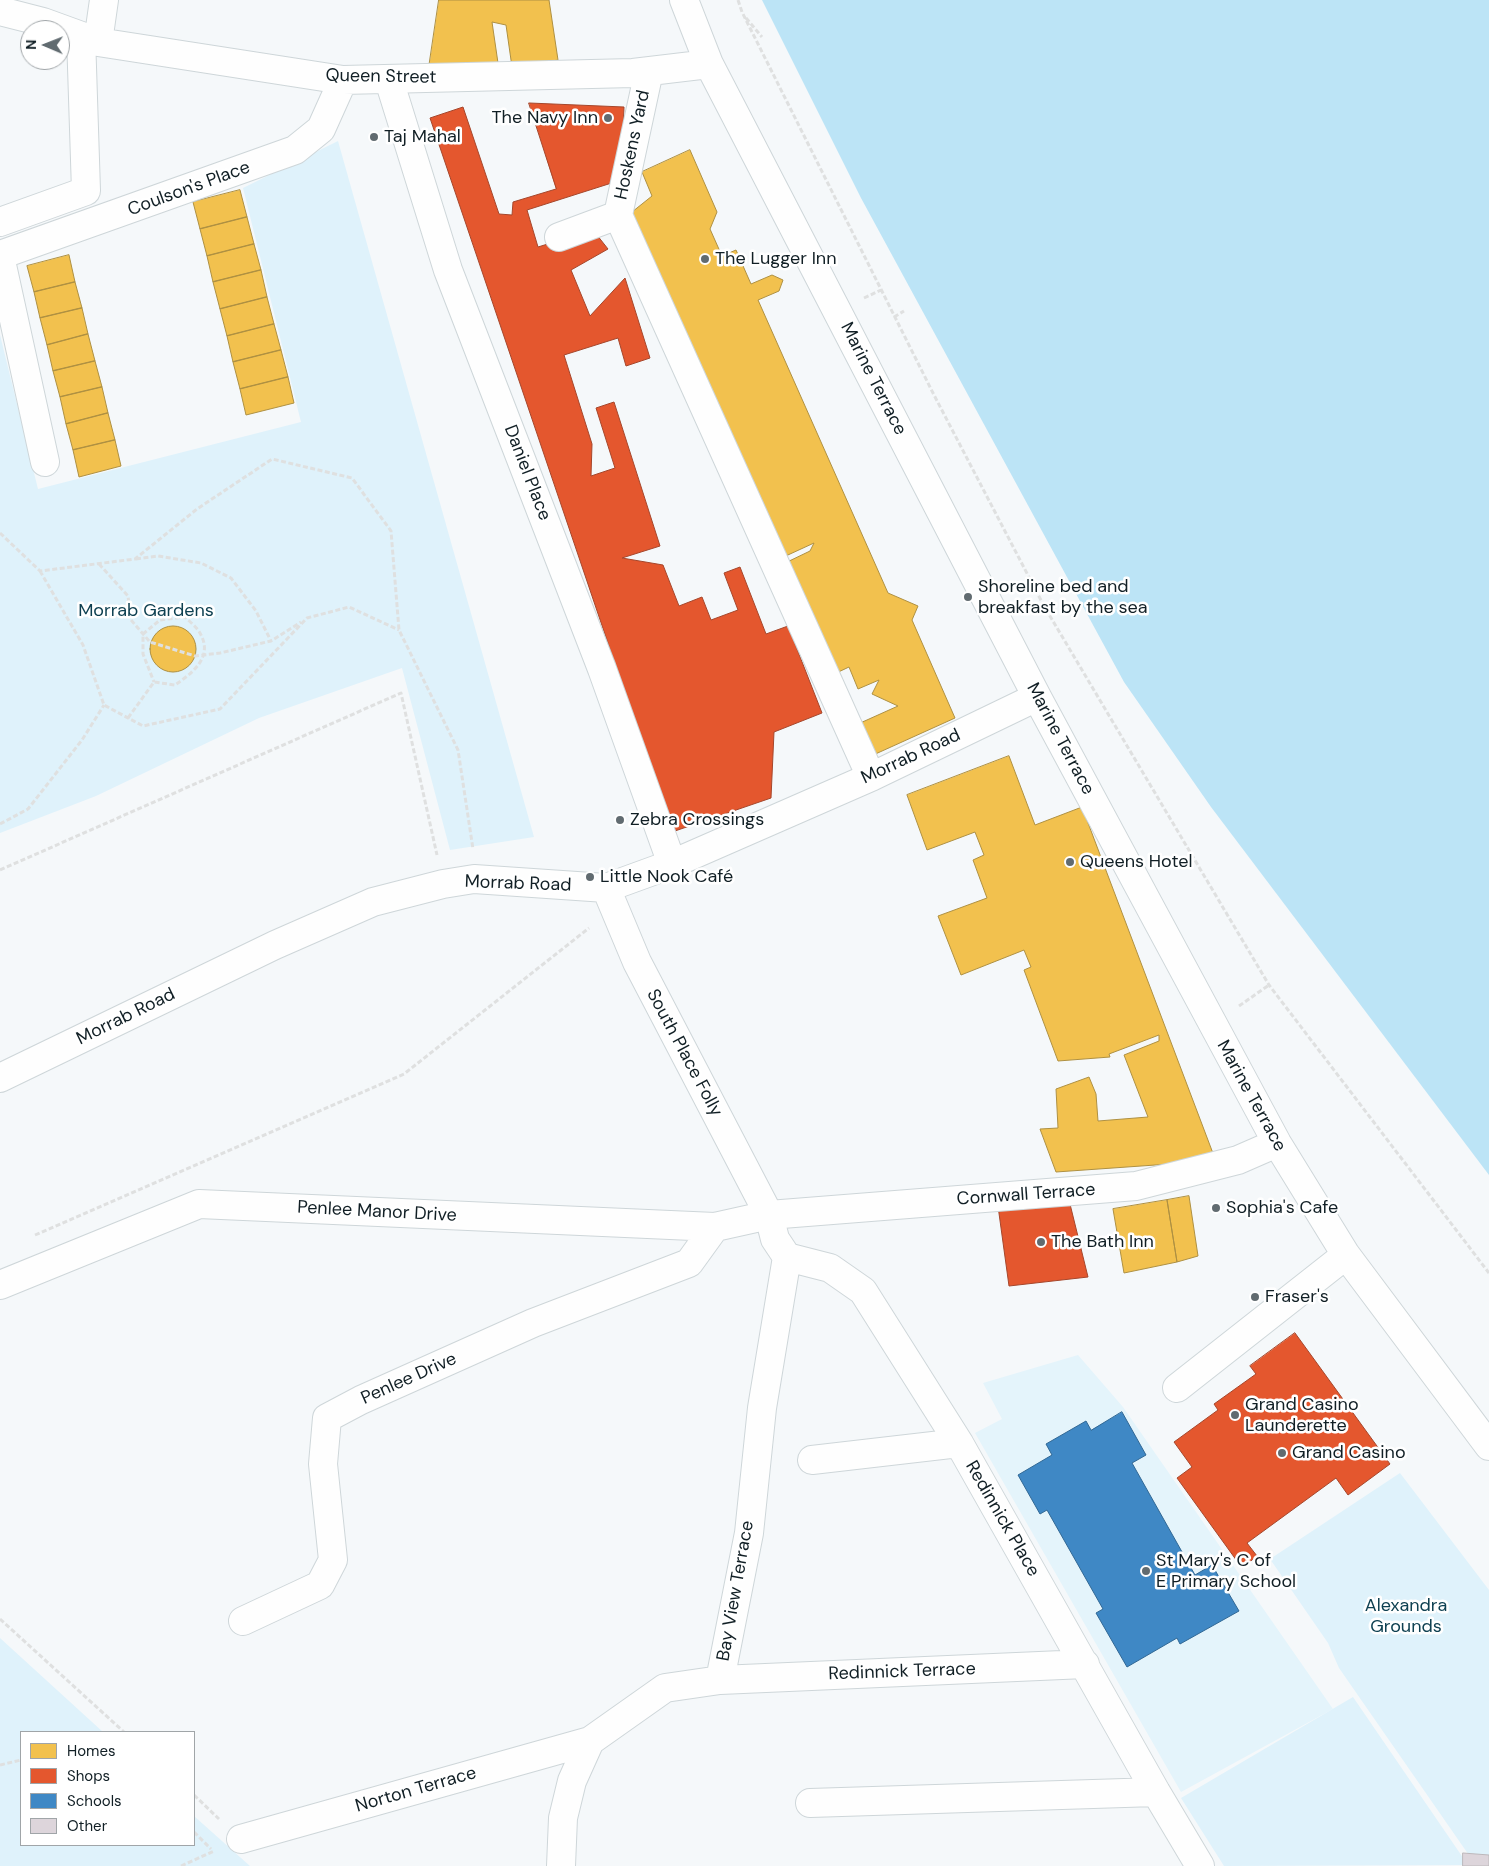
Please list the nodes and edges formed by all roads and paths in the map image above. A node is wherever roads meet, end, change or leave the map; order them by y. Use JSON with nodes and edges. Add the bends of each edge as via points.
{"nodes":[{"id":1,"x":104,"y":0,"type":"edge"},
{"id":2,"x":684,"y":0,"type":"edge"},
{"id":3,"x":738,"y":0,"type":"edge"},
{"id":4,"x":0,"y":11,"type":"edge"},
{"id":5,"x":742,"y":12,"type":"junction"},
{"id":6,"x":762,"y":37,"type":"dead end"},
{"id":7,"x":90,"y":39,"type":"junction"},
{"id":8,"x":709,"y":64,"type":"junction"},
{"id":9,"x":649,"y":71,"type":"junction"},
{"id":10,"x":343,"y":80,"type":"junction"},
{"id":11,"x":388,"y":80,"type":"junction"},
{"id":12,"x":618,"y":215,"type":"junction"},
{"id":13,"x":0,"y":222,"type":"edge"},
{"id":14,"x":559,"y":237,"type":"dead end"},
{"id":15,"x":0,"y":256,"type":"edge"},
{"id":16,"x":881,"y":290,"type":"junction"},
{"id":17,"x":866,"y":297,"type":"dead end"},
{"id":18,"x":904,"y":311,"type":"dead end"},
{"id":19,"x":894,"y":317,"type":"junction"},
{"id":20,"x":44,"y":462,"type":"dead end"},
{"id":21,"x":0,"y":533,"type":"edge"},
{"id":22,"x":135,"y":559,"type":"junction"},
{"id":23,"x":99,"y":564,"type":"junction"},
{"id":24,"x":40,"y":571,"type":"junction"},
{"id":25,"x":306,"y":618,"type":"junction"},
{"id":26,"x":399,"y":630,"type":"junction"},
{"id":27,"x":143,"y":634,"type":"junction"},
{"id":28,"x":271,"y":641,"type":"junction"},
{"id":29,"x":204,"y":655,"type":"junction"},
{"id":30,"x":154,"y":682,"type":"junction"},
{"id":31,"x":1038,"y":697,"type":"junction"},
{"id":32,"x":104,"y":705,"type":"junction"},
{"id":33,"x":128,"y":718,"type":"junction"},
{"id":34,"x":871,"y":778,"type":"junction"},
{"id":35,"x":0,"y":824,"type":"edge"},
{"id":36,"x":672,"y":864,"type":"junction"},
{"id":37,"x":0,"y":870,"type":"edge"},
{"id":38,"x":474,"y":879,"type":"junction"},
{"id":39,"x":443,"y":884,"type":"junction"},
{"id":40,"x":610,"y":897,"type":"junction"},
{"id":41,"x":1269,"y":985,"type":"junction"},
{"id":42,"x":1243,"y":1004,"type":"dead end"},
{"id":43,"x":0,"y":1078,"type":"edge"},
{"id":44,"x":1277,"y":1143,"type":"junction"},
{"id":45,"x":769,"y":1214,"type":"junction"},
{"id":46,"x":715,"y":1227,"type":"junction"},
{"id":47,"x":27,"y":1238,"type":"dead end"},
{"id":48,"x":1346,"y":1254,"type":"junction"},
{"id":49,"x":787,"y":1257,"type":"junction"},
{"id":50,"x":1489,"y":1273,"type":"edge"},
{"id":51,"x":0,"y":1285,"type":"edge"},
{"id":52,"x":1177,"y":1388,"type":"dead end"},
{"id":53,"x":959,"y":1443,"type":"junction"},
{"id":54,"x":1489,"y":1446,"type":"edge"},
{"id":55,"x":812,"y":1460,"type":"dead end"},
{"id":56,"x":0,"y":1620,"type":"edge"},
{"id":57,"x":242,"y":1621,"type":"dead end"},
{"id":58,"x":1085,"y":1664,"type":"junction"},
{"id":59,"x":720,"y":1680,"type":"junction"},
{"id":60,"x":123,"y":1731,"type":"edge"},
{"id":61,"x":590,"y":1741,"type":"junction"},
{"id":62,"x":20,"y":1760,"type":"edge"},
{"id":63,"x":0,"y":1765,"type":"edge"},
{"id":64,"x":1156,"y":1792,"type":"junction"},
{"id":65,"x":810,"y":1803,"type":"dead end"},
{"id":66,"x":195,"y":1833,"type":"edge"},
{"id":67,"x":242,"y":1839,"type":"dead end"},
{"id":68,"x":213,"y":1851,"type":"dead end"},
{"id":69,"x":561,"y":1866,"type":"edge"},
{"id":70,"x":1200,"y":1866,"type":"edge"}],
"edges":[{"from":1,"to":7,"type":"street"},
{"from":2,"to":8,"type":"street","name":"Marine Terrace"},
{"from":3,"to":5,"type":"path"},
{"from":4,"to":7,"type":"street","name":"Queen Street"},
{"from":5,"to":6,"type":"path"},
{"from":5,"to":16,"type":"path"},
{"from":7,"to":10,"type":"street","name":"Queen Street"},
{"from":7,"to":13,"type":"street","via":[[86,191]]},
{"from":8,"to":9,"type":"street","name":"Queen Street"},
{"from":8,"to":31,"type":"street","name":"Marine Terrace"},
{"from":9,"to":11,"type":"street","name":"Queen Street"},
{"from":9,"to":12,"type":"street","name":"Hoskens Yard"},
{"from":10,"to":11,"type":"street","name":"Queen Street"},
{"from":10,"to":15,"type":"street","name":"Coulson's Place","via":[[321,129],[295,150]]},
{"from":11,"to":36,"type":"street","name":"Daniel Place","via":[[448,270],[602,669]]},
{"from":12,"to":14,"type":"street","name":"Hoskens Yard"},
{"from":12,"to":34,"type":"street"},
{"from":15,"to":20,"type":"street","name":"Coulson's Place"},
{"from":16,"to":17,"type":"path"},
{"from":16,"to":19,"type":"path"},
{"from":18,"to":19,"type":"path"},
{"from":19,"to":41,"type":"path","via":[[1044,606]]},
{"from":21,"to":24,"type":"path"},
{"from":22,"to":23,"type":"path"},
{"from":22,"to":26,"type":"path","via":[[197,509],[272,459],[352,478],[391,531]]},
{"from":22,"to":28,"type":"path","via":[[158,556],[201,563],[231,578],[256,611]]},
{"from":23,"to":24,"type":"path"},
{"from":23,"to":27,"type":"path","via":[[128,596],[131,620]]},
{"from":24,"to":32,"type":"path","via":[[83,645]]},
{"from":25,"to":26,"type":"path","via":[[349,607]]},
{"from":25,"to":28,"type":"path"},
{"from":25,"to":33,"type":"path","via":[[220,709],[144,726]]},
{"from":26,"to":38,"type":"path","via":[[458,750],[473,845]]},
{"from":27,"to":29,"type":"path","via":[[150,642],[195,656]]},
{"from":27,"to":29,"type":"path","via":[[160,620],[185,617],[202,635]]},
{"from":27,"to":30,"type":"path","via":[[143,654]]},
{"from":28,"to":29,"type":"path"},
{"from":29,"to":30,"type":"path","via":[[195,671],[175,685]]},
{"from":30,"to":33,"type":"path"},
{"from":31,"to":34,"type":"street","name":"Morrab Road"},
{"from":31,"to":44,"type":"street","name":"Marine Terrace"},
{"from":32,"to":33,"type":"path"},
{"from":32,"to":35,"type":"path","via":[[82,740],[28,809]]},
{"from":34,"to":36,"type":"street","name":"Morrab Road"},
{"from":36,"to":40,"type":"street","name":"Morrab Road"},
{"from":37,"to":39,"type":"path","via":[[401,693]]},
{"from":38,"to":39,"type":"street","name":"Morrab Road"},
{"from":38,"to":40,"type":"street","name":"Morrab Road"},
{"from":39,"to":43,"type":"street","name":"Morrab Road","via":[[373,902],[275,945]]},
{"from":40,"to":45,"type":"street","name":"South Place Folly","via":[[637,962]]},
{"from":40,"to":47,"type":"path","via":[[404,1074]]},
{"from":41,"to":42,"type":"path"},
{"from":41,"to":50,"type":"path"},
{"from":44,"to":45,"type":"street","name":"Cornwall Terrace","via":[[1238,1160],[1136,1186]]},
{"from":44,"to":48,"type":"street","name":"Marine Terrace"},
{"from":45,"to":46,"type":"street","name":"Penlee Manor Drive"},
{"from":45,"to":49,"type":"street","via":[[775,1239]]},
{"from":46,"to":51,"type":"street","name":"Penlee Manor Drive","via":[[199,1204]]},
{"from":46,"to":57,"type":"street","name":"Penlee Drive","via":[[689,1263],[533,1323],[327,1418],[323,1464],[333,1560],[320,1585]]},
{"from":48,"to":52,"type":"street"},
{"from":48,"to":54,"type":"street","name":"Marine Terrace"},
{"from":49,"to":53,"type":"street","name":"Redinnick Place","via":[[830,1268],[863,1291]]},
{"from":49,"to":59,"type":"street","name":"Bay View Terrace","via":[[762,1408],[749,1533]]},
{"from":53,"to":55,"type":"street"},
{"from":53,"to":58,"type":"street","name":"Redinnick Place"},
{"from":56,"to":60,"type":"path"},
{"from":58,"to":59,"type":"street","name":"Redinnick Terrace"},
{"from":58,"to":64,"type":"street","name":"Redinnick Place"},
{"from":59,"to":61,"type":"street","name":"Bay View Terrace","via":[[665,1688]]},
{"from":61,"to":67,"type":"street","name":"Norton Terrace"},
{"from":61,"to":69,"type":"street","via":[[572,1781],[563,1818]]},
{"from":62,"to":63,"type":"path"},
{"from":64,"to":65,"type":"street"},
{"from":64,"to":70,"type":"street","name":"Redinnick Place"},
{"from":66,"to":68,"type":"path"}]}
